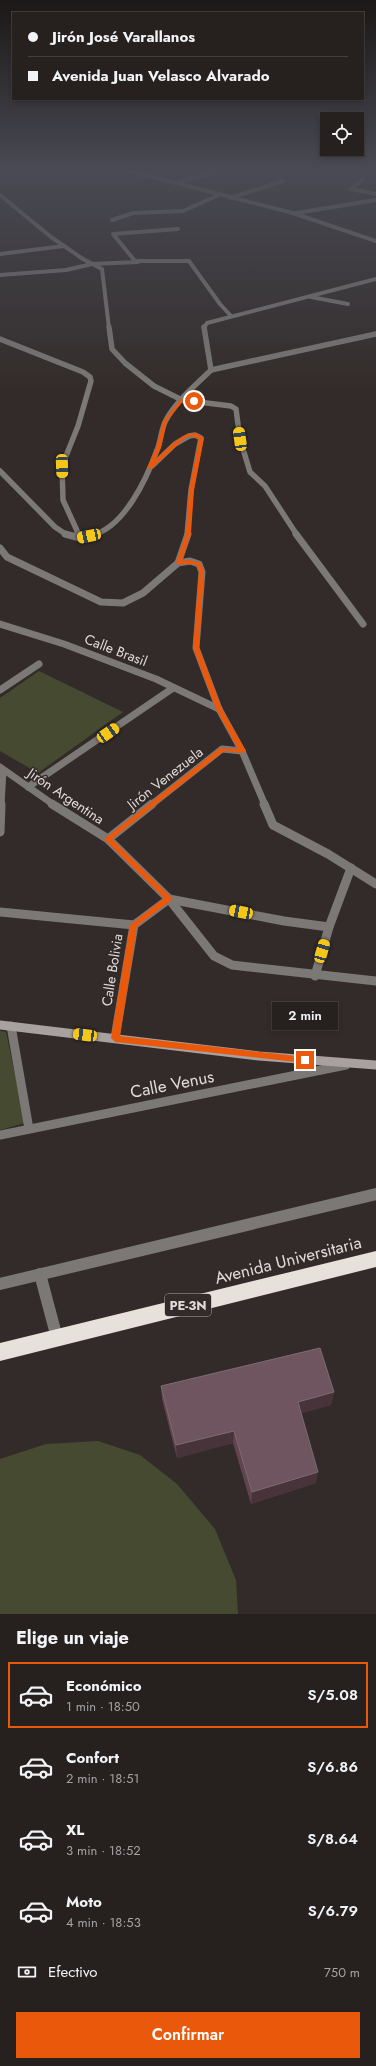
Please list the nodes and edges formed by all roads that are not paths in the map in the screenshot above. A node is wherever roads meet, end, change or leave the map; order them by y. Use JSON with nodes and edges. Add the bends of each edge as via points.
{"nodes":[{"id":1,"x":60,"y":243,"type":"edge"},
{"id":2,"x":120,"y":243,"type":"edge"},
{"id":3,"x":64,"y":246,"type":"junction"},
{"id":4,"x":0,"y":254,"type":"edge"},
{"id":5,"x":138,"y":262,"type":"junction"},
{"id":6,"x":92,"y":264,"type":"junction"},
{"id":7,"x":0,"y":275,"type":"edge"},
{"id":8,"x":376,"y":279,"type":"edge"},
{"id":9,"x":309,"y":296,"type":"junction"},
{"id":10,"x":348,"y":304,"type":"dead end"},
{"id":11,"x":231,"y":316,"type":"junction"},
{"id":12,"x":376,"y":334,"type":"edge"},
{"id":13,"x":0,"y":339,"type":"edge"},
{"id":14,"x":211,"y":370,"type":"junction"},
{"id":15,"x":182,"y":400,"type":"junction"},
{"id":16,"x":150,"y":468,"type":"junction"},
{"id":17,"x":0,"y":471,"type":"edge"},
{"id":18,"x":80,"y":538,"type":"junction"},
{"id":19,"x":0,"y":548,"type":"edge"},
{"id":20,"x":178,"y":563,"type":"junction"},
{"id":21,"x":0,"y":624,"type":"edge"},
{"id":22,"x":363,"y":624,"type":"dead end"},
{"id":23,"x":39,"y":664,"type":"dead end"},
{"id":24,"x":173,"y":688,"type":"junction"},
{"id":25,"x":0,"y":690,"type":"edge"},
{"id":26,"x":219,"y":709,"type":"junction"},
{"id":27,"x":242,"y":751,"type":"junction"},
{"id":28,"x":2,"y":769,"type":"edge"},
{"id":29,"x":28,"y":787,"type":"junction"},
{"id":30,"x":0,"y":832,"type":"edge"},
{"id":31,"x":108,"y":839,"type":"junction"},
{"id":32,"x":351,"y":868,"type":"junction"},
{"id":33,"x":376,"y":884,"type":"edge"},
{"id":34,"x":169,"y":899,"type":"junction"},
{"id":35,"x":0,"y":912,"type":"edge"},
{"id":36,"x":134,"y":925,"type":"junction"},
{"id":37,"x":329,"y":927,"type":"junction"},
{"id":38,"x":315,"y":976,"type":"junction"},
{"id":39,"x":376,"y":981,"type":"edge"},
{"id":40,"x":0,"y":1025,"type":"edge"},
{"id":41,"x":11,"y":1026,"type":"junction"},
{"id":42,"x":115,"y":1038,"type":"junction"},
{"id":43,"x":351,"y":1064,"type":"junction"},
{"id":44,"x":376,"y":1065,"type":"edge"},
{"id":45,"x":29,"y":1129,"type":"junction"},
{"id":46,"x":0,"y":1135,"type":"edge"},
{"id":47,"x":376,"y":1194,"type":"edge"},
{"id":48,"x":376,"y":1259,"type":"edge"},
{"id":49,"x":40,"y":1274,"type":"junction"},
{"id":50,"x":0,"y":1284,"type":"edge"},
{"id":51,"x":56,"y":1338,"type":"junction"},
{"id":52,"x":0,"y":1352,"type":"edge"}],
"edges":[{"from":1,"to":3,"type":"street"},
{"from":2,"to":5,"type":"street","via":[[132,259]]},
{"from":3,"to":4,"type":"street"},
{"from":3,"to":6,"type":"street"},
{"from":5,"to":6,"type":"street"},
{"from":5,"to":11,"type":"street","via":[[189,261]]},
{"from":6,"to":7,"type":"street","via":[[66,270]]},
{"from":6,"to":15,"type":"street","via":[[103,270],[112,349],[118,357],[155,387]]},
{"from":8,"to":9,"type":"street"},
{"from":9,"to":10,"type":"street"},
{"from":9,"to":11,"type":"street"},
{"from":11,"to":14,"type":"street","via":[[214,320],[204,327]]},
{"from":12,"to":14,"type":"street"},
{"from":13,"to":18,"type":"street","via":[[90,377],[78,426],[62,466],[63,500]]},
{"from":14,"to":15,"type":"street"},
{"from":15,"to":16,"type":"street","via":[[165,421]]},
{"from":15,"to":22,"type":"street","via":[[236,409],[240,439],[250,472],[265,486],[283,516]]},
{"from":16,"to":18,"type":"street","via":[[122,516],[97,534]]},
{"from":16,"to":20,"type":"street","via":[[183,438],[191,434],[201,438],[191,490],[188,533]]},
{"from":17,"to":18,"type":"street","via":[[55,527],[66,535]]},
{"from":19,"to":20,"type":"street","via":[[7,557],[101,602],[123,603],[143,593]]},
{"from":20,"to":26,"type":"street","via":[[190,561],[199,564],[202,572],[196,648]]},
{"from":21,"to":24,"type":"street","name":"Calle Brasil","via":[[64,644]]},
{"from":23,"to":25,"type":"street"},
{"from":24,"to":26,"type":"street","name":"Calle Brasil"},
{"from":24,"to":29,"type":"street"},
{"from":26,"to":27,"type":"street"},
{"from":27,"to":31,"type":"street","name":"Jirón Venezuela","via":[[222,749]]},
{"from":27,"to":32,"type":"street","via":[[273,825]]},
{"from":28,"to":29,"type":"street","name":"Jirón Argentina"},
{"from":28,"to":30,"type":"street"},
{"from":29,"to":31,"type":"street","name":"Jirón Argentina"},
{"from":31,"to":34,"type":"street","name":"Jirón Argentina"},
{"from":32,"to":33,"type":"street"},
{"from":32,"to":37,"type":"street"},
{"from":34,"to":36,"type":"street","name":"Calle Bolivia"},
{"from":34,"to":37,"type":"street"},
{"from":34,"to":38,"type":"street","name":"Jirón Argentina","via":[[214,956],[232,965]]},
{"from":35,"to":36,"type":"street"},
{"from":36,"to":42,"type":"street","name":"Calle Bolivia"},
{"from":37,"to":38,"type":"street"},
{"from":38,"to":39,"type":"street","name":"Jirón Argentina"},
{"from":40,"to":41,"type":"street"},
{"from":41,"to":42,"type":"street"},
{"from":41,"to":45,"type":"street"},
{"from":42,"to":43,"type":"street","via":[[259,1056]]},
{"from":43,"to":44,"type":"street"},
{"from":43,"to":45,"type":"street","name":"Calle Venus"},
{"from":45,"to":46,"type":"street","name":"Calle Venus"},
{"from":47,"to":49,"type":"street"},
{"from":48,"to":51,"type":"highway","name":"Avenida Universitaria","number":"PE-3N"},
{"from":49,"to":50,"type":"street"},
{"from":49,"to":51,"type":"street"},
{"from":51,"to":52,"type":"highway","name":"Avenida Universitaria","number":"PE-3N"}]}
